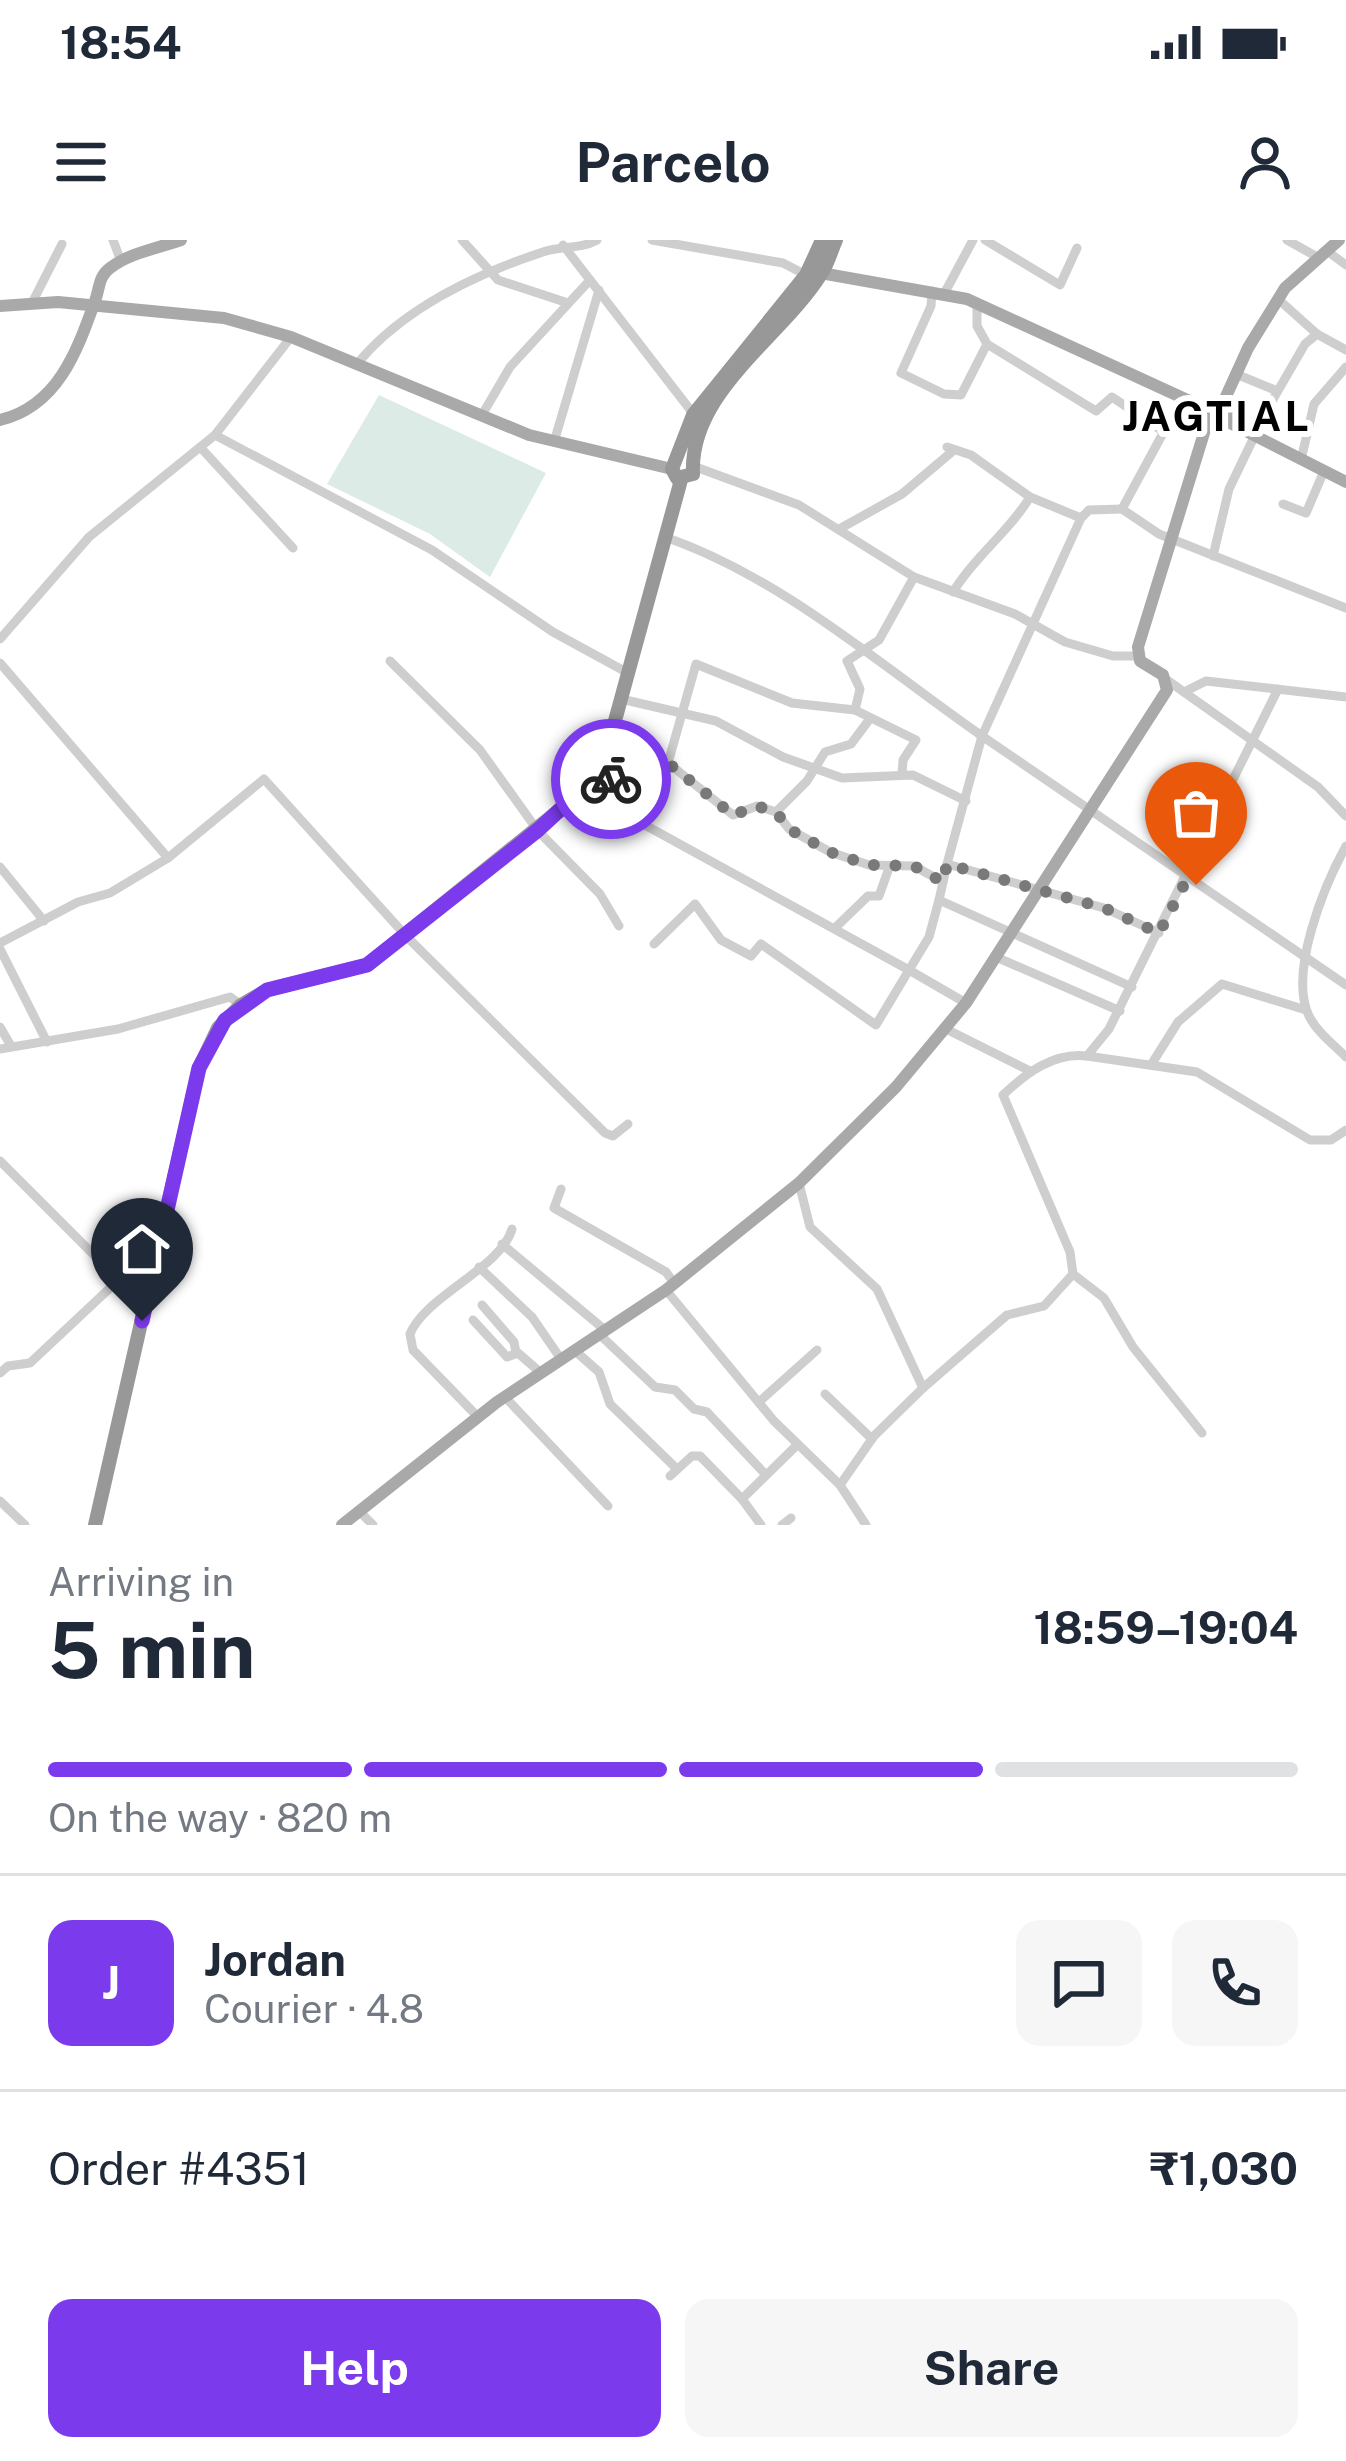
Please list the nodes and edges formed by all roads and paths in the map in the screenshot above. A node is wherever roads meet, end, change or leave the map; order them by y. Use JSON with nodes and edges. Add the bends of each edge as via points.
{"nodes":[{"id":1,"x":113,"y":240,"type":"edge"},
{"id":2,"x":165,"y":240,"type":"edge"},
{"id":3,"x":181,"y":240,"type":"edge"},
{"id":4,"x":462,"y":240,"type":"edge"},
{"id":5,"x":597,"y":240,"type":"edge"},
{"id":6,"x":652,"y":240,"type":"edge"},
{"id":7,"x":822,"y":240,"type":"edge"},
{"id":8,"x":836,"y":240,"type":"edge"},
{"id":9,"x":973,"y":240,"type":"edge"},
{"id":10,"x":985,"y":240,"type":"edge"},
{"id":11,"x":1339,"y":240,"type":"edge"},
{"id":12,"x":1291,"y":241,"type":"edge"},
{"id":13,"x":571,"y":243,"type":"edge"},
{"id":14,"x":62,"y":244,"type":"dead end"},
{"id":15,"x":1077,"y":248,"type":"dead end"},
{"id":16,"x":1323,"y":255,"type":"junction"},
{"id":17,"x":119,"y":256,"type":"junction"},
{"id":18,"x":1346,"y":265,"type":"edge"},
{"id":19,"x":491,"y":273,"type":"junction"},
{"id":20,"x":821,"y":274,"type":"junction"},
{"id":21,"x":590,"y":280,"type":"junction"},
{"id":22,"x":599,"y":290,"type":"junction"},
{"id":23,"x":938,"y":292,"type":"junction"},
{"id":24,"x":1278,"y":299,"type":"junction"},
{"id":25,"x":32,"y":303,"type":"junction"},
{"id":26,"x":568,"y":303,"type":"junction"},
{"id":27,"x":976,"y":303,"type":"junction"},
{"id":28,"x":88,"y":306,"type":"junction"},
{"id":29,"x":0,"y":307,"type":"edge"},
{"id":30,"x":1317,"y":334,"type":"junction"},
{"id":31,"x":291,"y":338,"type":"junction"},
{"id":32,"x":987,"y":344,"type":"junction"},
{"id":33,"x":1346,"y":350,"type":"edge"},
{"id":34,"x":357,"y":364,"type":"junction"},
{"id":35,"x":1346,"y":367,"type":"edge"},
{"id":36,"x":1236,"y":374,"type":"junction"},
{"id":37,"x":1275,"y":390,"type":"junction"},
{"id":38,"x":1182,"y":398,"type":"junction"},
{"id":39,"x":1223,"y":403,"type":"junction"},
{"id":40,"x":482,"y":415,"type":"junction"},
{"id":41,"x":1208,"y":415,"type":"junction"},
{"id":42,"x":699,"y":417,"type":"junction"},
{"id":43,"x":0,"y":420,"type":"edge"},
{"id":44,"x":1226,"y":421,"type":"junction"},
{"id":45,"x":1164,"y":432,"type":"junction"},
{"id":46,"x":215,"y":435,"type":"junction"},
{"id":47,"x":1254,"y":435,"type":"junction"},
{"id":48,"x":554,"y":442,"type":"junction"},
{"id":49,"x":201,"y":448,"type":"junction"},
{"id":50,"x":1301,"y":460,"type":"junction"},
{"id":51,"x":683,"y":467,"type":"junction"},
{"id":52,"x":1324,"y":471,"type":"junction"},
{"id":53,"x":1346,"y":482,"type":"edge"},
{"id":54,"x":1030,"y":497,"type":"junction"},
{"id":55,"x":1283,"y":504,"type":"dead end"},
{"id":56,"x":1122,"y":509,"type":"junction"},
{"id":57,"x":1081,"y":518,"type":"junction"},
{"id":58,"x":841,"y":528,"type":"junction"},
{"id":59,"x":665,"y":537,"type":"junction"},
{"id":60,"x":1174,"y":540,"type":"junction"},
{"id":61,"x":293,"y":548,"type":"dead end"},
{"id":62,"x":1213,"y":556,"type":"junction"},
{"id":63,"x":914,"y":577,"type":"junction"},
{"id":64,"x":953,"y":592,"type":"junction"},
{"id":65,"x":1346,"y":608,"type":"edge"},
{"id":66,"x":1033,"y":622,"type":"junction"},
{"id":67,"x":0,"y":639,"type":"edge"},
{"id":68,"x":861,"y":652,"type":"junction"},
{"id":69,"x":1137,"y":656,"type":"junction"},
{"id":70,"x":390,"y":661,"type":"dead end"},
{"id":71,"x":0,"y":663,"type":"edge"},
{"id":72,"x":628,"y":673,"type":"junction"},
{"id":73,"x":1167,"y":680,"type":"junction"},
{"id":74,"x":1278,"y":689,"type":"junction"},
{"id":75,"x":1184,"y":692,"type":"junction"},
{"id":76,"x":1346,"y":697,"type":"edge"},
{"id":77,"x":621,"y":699,"type":"junction"},
{"id":78,"x":855,"y":710,"type":"junction"},
{"id":79,"x":682,"y":712,"type":"junction"},
{"id":80,"x":868,"y":719,"type":"junction"},
{"id":81,"x":982,"y":736,"type":"junction"},
{"id":82,"x":1252,"y":743,"type":"junction"},
{"id":83,"x":668,"y":763,"type":"junction"},
{"id":84,"x":819,"y":765,"type":"junction"},
{"id":85,"x":902,"y":774,"type":"junction"},
{"id":86,"x":587,"y":786,"type":"junction"},
{"id":87,"x":966,"y":801,"type":"junction"},
{"id":88,"x":1089,"y":811,"type":"junction"},
{"id":89,"x":776,"y":812,"type":"junction"},
{"id":90,"x":1346,"y":816,"type":"edge"},
{"id":91,"x":538,"y":830,"type":"junction"},
{"id":92,"x":1346,"y":846,"type":"edge"},
{"id":93,"x":168,"y":858,"type":"junction"},
{"id":94,"x":947,"y":864,"type":"junction"},
{"id":95,"x":0,"y":867,"type":"edge"},
{"id":96,"x":889,"y":868,"type":"junction"},
{"id":97,"x":1187,"y":879,"type":"junction"},
{"id":98,"x":943,"y":882,"type":"junction"},
{"id":99,"x":1038,"y":887,"type":"junction"},
{"id":100,"x":939,"y":900,"type":"junction"},
{"id":101,"x":44,"y":921,"type":"junction"},
{"id":102,"x":619,"y":926,"type":"dead end"},
{"id":103,"x":836,"y":928,"type":"junction"},
{"id":104,"x":1013,"y":930,"type":"junction"},
{"id":105,"x":1159,"y":933,"type":"junction"},
{"id":106,"x":406,"y":937,"type":"junction"},
{"id":107,"x":654,"y":944,"type":"dead end"},
{"id":108,"x":0,"y":946,"type":"edge"},
{"id":109,"x":996,"y":958,"type":"junction"},
{"id":110,"x":1309,"y":960,"type":"junction"},
{"id":111,"x":909,"y":970,"type":"junction"},
{"id":112,"x":1346,"y":986,"type":"edge"},
{"id":113,"x":1132,"y":987,"type":"junction"},
{"id":114,"x":966,"y":1003,"type":"junction"},
{"id":115,"x":241,"y":1005,"type":"junction"},
{"id":116,"x":1306,"y":1010,"type":"junction"},
{"id":117,"x":1120,"y":1011,"type":"junction"},
{"id":118,"x":0,"y":1027,"type":"edge"},
{"id":119,"x":946,"y":1030,"type":"junction"},
{"id":120,"x":47,"y":1042,"type":"junction"},
{"id":121,"x":6,"y":1047,"type":"edge"},
{"id":122,"x":1087,"y":1056,"type":"junction"},
{"id":123,"x":1346,"y":1057,"type":"edge"},
{"id":124,"x":1151,"y":1065,"type":"junction"},
{"id":125,"x":1030,"y":1071,"type":"junction"},
{"id":126,"x":628,"y":1124,"type":"dead end"},
{"id":127,"x":1346,"y":1130,"type":"edge"},
{"id":128,"x":0,"y":1161,"type":"edge"},
{"id":129,"x":799,"y":1183,"type":"junction"},
{"id":130,"x":561,"y":1189,"type":"dead end"},
{"id":131,"x":512,"y":1229,"type":"dead end"},
{"id":132,"x":162,"y":1239,"type":"junction"},
{"id":133,"x":502,"y":1244,"type":"junction"},
{"id":134,"x":479,"y":1267,"type":"junction"},
{"id":135,"x":1073,"y":1274,"type":"junction"},
{"id":136,"x":120,"y":1281,"type":"junction"},
{"id":137,"x":670,"y":1287,"type":"junction"},
{"id":138,"x":482,"y":1305,"type":"dead end"},
{"id":139,"x":473,"y":1320,"type":"dead end"},
{"id":140,"x":602,"y":1332,"type":"junction"},
{"id":141,"x":574,"y":1350,"type":"junction"},
{"id":142,"x":817,"y":1351,"type":"dead end"},
{"id":143,"x":516,"y":1353,"type":"junction"},
{"id":144,"x":561,"y":1359,"type":"junction"},
{"id":145,"x":541,"y":1372,"type":"junction"},
{"id":146,"x":0,"y":1373,"type":"edge"},
{"id":147,"x":923,"y":1388,"type":"junction"},
{"id":148,"x":825,"y":1394,"type":"dead end"},
{"id":149,"x":505,"y":1397,"type":"junction"},
{"id":150,"x":759,"y":1402,"type":"junction"},
{"id":151,"x":478,"y":1417,"type":"junction"},
{"id":152,"x":1202,"y":1433,"type":"dead end"},
{"id":153,"x":872,"y":1439,"type":"junction"},
{"id":154,"x":797,"y":1445,"type":"junction"},
{"id":155,"x":766,"y":1475,"type":"junction"},
{"id":156,"x":840,"y":1485,"type":"junction"},
{"id":157,"x":742,"y":1499,"type":"junction"},
{"id":158,"x":0,"y":1501,"type":"edge"},
{"id":159,"x":608,"y":1506,"type":"dead end"},
{"id":160,"x":359,"y":1511,"type":"junction"},
{"id":161,"x":758,"y":1524,"type":"edge"},
{"id":162,"x":26,"y":1525,"type":"edge"},
{"id":163,"x":95,"y":1525,"type":"edge"},
{"id":164,"x":342,"y":1525,"type":"edge"},
{"id":165,"x":373,"y":1525,"type":"edge"},
{"id":166,"x":866,"y":1525,"type":"edge"}],
"edges":[{"from":1,"to":17,"type":"street"},
{"from":2,"to":17,"type":"main road"},
{"from":3,"to":28,"type":"main road","via":[[110,268]]},
{"from":4,"to":19,"type":"street"},
{"from":5,"to":13,"type":"street"},
{"from":6,"to":20,"type":"street"},
{"from":7,"to":20,"type":"highway"},
{"from":8,"to":20,"type":"highway"},
{"from":9,"to":23,"type":"street"},
{"from":10,"to":15,"type":"street","via":[[1060,286]]},
{"from":11,"to":16,"type":"main road"},
{"from":12,"to":16,"type":"street"},
{"from":13,"to":19,"type":"street"},
{"from":13,"to":21,"type":"street"},
{"from":14,"to":25,"type":"street"},
{"from":16,"to":18,"type":"street"},
{"from":16,"to":24,"type":"main road"},
{"from":17,"to":28,"type":"main road","via":[[101,266]]},
{"from":19,"to":26,"type":"street"},
{"from":19,"to":34,"type":"street","via":[[409,315]]},
{"from":20,"to":23,"type":"main road"},
{"from":20,"to":42,"type":"highway"},
{"from":21,"to":22,"type":"street"},
{"from":21,"to":26,"type":"street"},
{"from":22,"to":42,"type":"street"},
{"from":22,"to":48,"type":"street"},
{"from":23,"to":27,"type":"main road"},
{"from":23,"to":32,"type":"street","via":[[901,373],[961,394]]},
{"from":24,"to":30,"type":"street"},
{"from":24,"to":36,"type":"main road"},
{"from":25,"to":28,"type":"main road"},
{"from":25,"to":29,"type":"main road"},
{"from":26,"to":40,"type":"street","via":[[510,367]]},
{"from":27,"to":32,"type":"street"},
{"from":27,"to":38,"type":"main road"},
{"from":28,"to":31,"type":"main road","via":[[201,314]]},
{"from":28,"to":43,"type":"main road","via":[[82,342],[50,393]]},
{"from":30,"to":33,"type":"street"},
{"from":30,"to":37,"type":"street","via":[[1294,354]]},
{"from":31,"to":34,"type":"main road"},
{"from":31,"to":46,"type":"street"},
{"from":32,"to":45,"type":"street","via":[[1096,411],[1112,398]]},
{"from":34,"to":40,"type":"main road"},
{"from":35,"to":50,"type":"street","via":[[1314,404]]},
{"from":36,"to":37,"type":"street"},
{"from":36,"to":39,"type":"main road"},
{"from":37,"to":47,"type":"street"},
{"from":38,"to":41,"type":"main road"},
{"from":38,"to":45,"type":"street"},
{"from":39,"to":41,"type":"main road"},
{"from":39,"to":44,"type":"main road"},
{"from":40,"to":48,"type":"main road"},
{"from":41,"to":44,"type":"main road"},
{"from":41,"to":60,"type":"main road"},
{"from":42,"to":51,"type":"highway"},
{"from":44,"to":47,"type":"main road"},
{"from":45,"to":56,"type":"street"},
{"from":46,"to":49,"type":"street"},
{"from":46,"to":72,"type":"street","via":[[432,550]]},
{"from":47,"to":50,"type":"main road"},
{"from":47,"to":62,"type":"street","via":[[1229,489]]},
{"from":48,"to":51,"type":"main road"},
{"from":49,"to":61,"type":"street"},
{"from":49,"to":67,"type":"street","via":[[89,537]]},
{"from":50,"to":52,"type":"main road"},
{"from":51,"to":58,"type":"street","via":[[772,493]]},
{"from":51,"to":59,"type":"highway"},
{"from":52,"to":53,"type":"main road"},
{"from":52,"to":55,"type":"street","via":[[1306,513]]},
{"from":54,"to":57,"type":"street"},
{"from":54,"to":58,"type":"street","via":[[951,448],[902,494]]},
{"from":54,"to":64,"type":"street"},
{"from":56,"to":57,"type":"street"},
{"from":56,"to":60,"type":"street"},
{"from":57,"to":66,"type":"street"},
{"from":58,"to":63,"type":"street"},
{"from":59,"to":68,"type":"street","via":[[724,561]]},
{"from":59,"to":72,"type":"highway"},
{"from":60,"to":62,"type":"street"},
{"from":60,"to":69,"type":"main road"},
{"from":62,"to":65,"type":"street"},
{"from":63,"to":64,"type":"street"},
{"from":63,"to":68,"type":"street","via":[[879,640]]},
{"from":64,"to":66,"type":"street"},
{"from":66,"to":69,"type":"street","via":[[1065,642]]},
{"from":66,"to":81,"type":"street"},
{"from":68,"to":78,"type":"street","via":[[847,661],[860,688]]},
{"from":68,"to":81,"type":"street"},
{"from":69,"to":73,"type":"main road"},
{"from":70,"to":91,"type":"street","via":[[480,750]]},
{"from":71,"to":93,"type":"street"},
{"from":72,"to":77,"type":"highway"},
{"from":73,"to":75,"type":"street"},
{"from":73,"to":88,"type":"main road"},
{"from":74,"to":75,"type":"street","via":[[1206,681]]},
{"from":74,"to":76,"type":"street"},
{"from":74,"to":82,"type":"street"},
{"from":75,"to":82,"type":"street"},
{"from":77,"to":79,"type":"street"},
{"from":77,"to":86,"type":"highway"},
{"from":78,"to":79,"type":"street","via":[[792,703],[696,664]]},
{"from":78,"to":80,"type":"street"},
{"from":79,"to":83,"type":"street"},
{"from":79,"to":84,"type":"street"},
{"from":80,"to":84,"type":"street","via":[[851,744],[826,752]]},
{"from":80,"to":85,"type":"street","via":[[916,740]]},
{"from":81,"to":87,"type":"street"},
{"from":81,"to":88,"type":"street"},
{"from":82,"to":90,"type":"street"},
{"from":82,"to":97,"type":"street"},
{"from":83,"to":86,"type":"street"},
{"from":83,"to":89,"type":"street","via":[[733,815],[757,806]]},
{"from":84,"to":85,"type":"street","via":[[842,778]]},
{"from":84,"to":89,"type":"street"},
{"from":85,"to":87,"type":"street"},
{"from":86,"to":91,"type":"highway"},
{"from":86,"to":103,"type":"street"},
{"from":87,"to":94,"type":"street"},
{"from":88,"to":97,"type":"street"},
{"from":88,"to":99,"type":"main road"},
{"from":89,"to":96,"type":"street","via":[[830,852]]},
{"from":91,"to":102,"type":"street","via":[[600,894]]},
{"from":91,"to":106,"type":"highway"},
{"from":92,"to":110,"type":"street","via":[[1317,901]]},
{"from":93,"to":101,"type":"street"},
{"from":93,"to":106,"type":"street","via":[[265,779]]},
{"from":94,"to":98,"type":"street"},
{"from":94,"to":99,"type":"street"},
{"from":95,"to":101,"type":"street"},
{"from":96,"to":98,"type":"street","via":[[914,866]]},
{"from":96,"to":103,"type":"street","via":[[880,896],[868,896]]},
{"from":97,"to":105,"type":"street"},
{"from":97,"to":110,"type":"street"},
{"from":98,"to":100,"type":"street"},
{"from":99,"to":104,"type":"main road"},
{"from":99,"to":105,"type":"street"},
{"from":100,"to":104,"type":"street"},
{"from":100,"to":111,"type":"street"},
{"from":101,"to":108,"type":"street"},
{"from":103,"to":111,"type":"street"},
{"from":104,"to":109,"type":"main road"},
{"from":104,"to":113,"type":"street"},
{"from":105,"to":113,"type":"street"},
{"from":106,"to":115,"type":"highway","via":[[359,968],[267,990]]},
{"from":106,"to":126,"type":"street","via":[[605,1133]]},
{"from":107,"to":111,"type":"street","via":[[695,904],[722,940],[752,956],[761,944],[769,947],[875,1025]]},
{"from":108,"to":120,"type":"street"},
{"from":109,"to":114,"type":"main road"},
{"from":109,"to":117,"type":"street"},
{"from":110,"to":112,"type":"street"},
{"from":110,"to":116,"type":"street"},
{"from":111,"to":114,"type":"street"},
{"from":113,"to":117,"type":"street"},
{"from":114,"to":119,"type":"main road"},
{"from":115,"to":120,"type":"street","via":[[230,997]]},
{"from":115,"to":132,"type":"highway","via":[[218,1028],[199,1068]]},
{"from":116,"to":123,"type":"street"},
{"from":116,"to":124,"type":"street","via":[[1222,984],[1178,1022]]},
{"from":117,"to":122,"type":"street"},
{"from":118,"to":121,"type":"street"},
{"from":119,"to":125,"type":"street"},
{"from":119,"to":129,"type":"main road"},
{"from":120,"to":121,"type":"street"},
{"from":122,"to":124,"type":"street"},
{"from":122,"to":125,"type":"street"},
{"from":124,"to":127,"type":"street","via":[[1211,1078],[1310,1139],[1331,1140]]},
{"from":125,"to":135,"type":"street","via":[[1003,1094]]},
{"from":128,"to":136,"type":"street"},
{"from":129,"to":137,"type":"main road"},
{"from":129,"to":147,"type":"street","via":[[811,1227],[878,1289]]},
{"from":130,"to":137,"type":"street","via":[[554,1208],[665,1272]]},
{"from":131,"to":133,"type":"street"},
{"from":132,"to":136,"type":"street"},
{"from":132,"to":163,"type":"highway"},
{"from":133,"to":134,"type":"street"},
{"from":133,"to":140,"type":"street"},
{"from":134,"to":144,"type":"street","via":[[532,1317]]},
{"from":134,"to":151,"type":"street","via":[[424,1312],[410,1344]]},
{"from":135,"to":147,"type":"street","via":[[1044,1306],[1007,1315]]},
{"from":135,"to":152,"type":"street","via":[[1104,1298]]},
{"from":136,"to":146,"type":"street","via":[[30,1363]]},
{"from":137,"to":140,"type":"main road"},
{"from":137,"to":150,"type":"street"},
{"from":138,"to":143,"type":"street"},
{"from":139,"to":143,"type":"street","via":[[507,1357]]},
{"from":140,"to":141,"type":"main road"},
{"from":140,"to":155,"type":"street","via":[[655,1388],[675,1390],[707,1412]]},
{"from":141,"to":144,"type":"main road"},
{"from":141,"to":157,"type":"street","via":[[599,1372],[610,1404],[674,1472],[700,1456]]},
{"from":142,"to":150,"type":"street"},
{"from":143,"to":145,"type":"street"},
{"from":144,"to":145,"type":"main road"},
{"from":145,"to":149,"type":"main road"},
{"from":147,"to":153,"type":"street"},
{"from":148,"to":153,"type":"street"},
{"from":149,"to":151,"type":"main road"},
{"from":149,"to":159,"type":"street"},
{"from":150,"to":154,"type":"street"},
{"from":151,"to":160,"type":"main road"},
{"from":153,"to":156,"type":"street"},
{"from":154,"to":155,"type":"street"},
{"from":154,"to":156,"type":"street"},
{"from":155,"to":157,"type":"street"},
{"from":156,"to":166,"type":"street"},
{"from":157,"to":161,"type":"street"},
{"from":158,"to":162,"type":"street"},
{"from":160,"to":164,"type":"main road"},
{"from":160,"to":165,"type":"street"}]}
